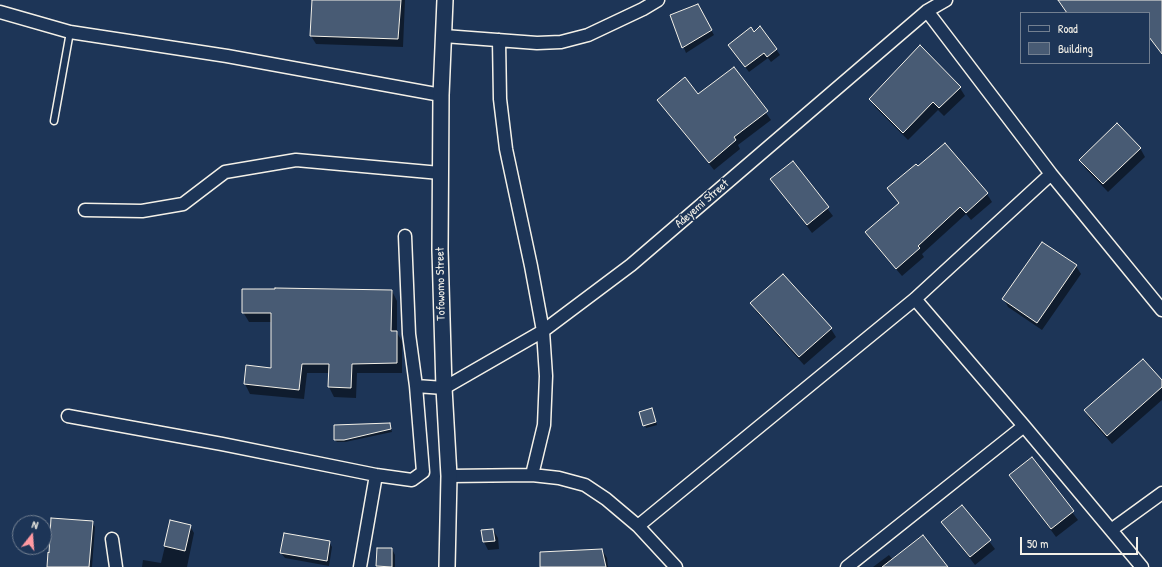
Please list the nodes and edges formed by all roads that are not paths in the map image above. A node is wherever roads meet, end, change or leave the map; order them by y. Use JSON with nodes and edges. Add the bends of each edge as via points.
{"nodes":[{"id":1,"x":445,"y":0,"type":"edge"},
{"id":2,"x":658,"y":0,"type":"edge"},
{"id":3,"x":946,"y":0,"type":"edge"},
{"id":4,"x":927,"y":11,"type":"junction"},
{"id":5,"x":0,"y":12,"type":"edge"},
{"id":6,"x":70,"y":32,"type":"junction"},
{"id":7,"x":444,"y":36,"type":"junction"},
{"id":8,"x":499,"y":40,"type":"junction"},
{"id":9,"x":441,"y":95,"type":"junction"},
{"id":10,"x":54,"y":121,"type":"dead end"},
{"id":11,"x":440,"y":173,"type":"junction"},
{"id":12,"x":1051,"y":174,"type":"junction"},
{"id":13,"x":85,"y":210,"type":"dead end"},
{"id":14,"x":405,"y":236,"type":"dead end"},
{"id":15,"x":914,"y":299,"type":"junction"},
{"id":16,"x":1162,"y":310,"type":"edge"},
{"id":17,"x":543,"y":331,"type":"junction"},
{"id":18,"x":416,"y":386,"type":"junction"},
{"id":19,"x":444,"y":388,"type":"junction"},
{"id":20,"x":68,"y":416,"type":"dead end"},
{"id":21,"x":1024,"y":426,"type":"junction"},
{"id":22,"x":376,"y":475,"type":"junction"},
{"id":23,"x":532,"y":475,"type":"junction"},
{"id":24,"x":449,"y":476,"type":"junction"},
{"id":25,"x":1162,"y":493,"type":"edge"},
{"id":26,"x":638,"y":526,"type":"junction"},
{"id":27,"x":1111,"y":530,"type":"junction"},
{"id":28,"x":112,"y":539,"type":"dead end"},
{"id":29,"x":116,"y":567,"type":"edge"},
{"id":30,"x":360,"y":567,"type":"edge"},
{"id":31,"x":447,"y":567,"type":"edge"},
{"id":32,"x":676,"y":567,"type":"edge"},
{"id":33,"x":847,"y":567,"type":"edge"},
{"id":34,"x":1142,"y":567,"type":"edge"}],
"edges":[{"from":1,"to":7,"type":"street","name":"Tofowomo Street"},
{"from":2,"to":8,"type":"street","via":[[588,35],[561,42]]},
{"from":3,"to":4,"type":"street","name":"Adeyemi Street"},
{"from":4,"to":12,"type":"street"},
{"from":4,"to":17,"type":"street","name":"Adeyemi Street","via":[[631,266]]},
{"from":5,"to":6,"type":"street"},
{"from":6,"to":9,"type":"street","via":[[227,56]]},
{"from":6,"to":10,"type":"lane"},
{"from":7,"to":8,"type":"street"},
{"from":7,"to":9,"type":"street","name":"Tofowomo Street"},
{"from":8,"to":17,"type":"street","via":[[500,99],[506,149]]},
{"from":9,"to":11,"type":"street","name":"Tofowomo Street"},
{"from":11,"to":13,"type":"street","via":[[296,160],[225,172],[184,204],[142,211]]},
{"from":11,"to":19,"type":"street","name":"Tofowomo Street"},
{"from":12,"to":15,"type":"street"},
{"from":12,"to":16,"type":"street"},
{"from":14,"to":18,"type":"street","via":[[409,334]]},
{"from":15,"to":21,"type":"street"},
{"from":15,"to":26,"type":"street"},
{"from":17,"to":19,"type":"street","name":"Adeyemi Street"},
{"from":17,"to":23,"type":"street","via":[[546,376],[544,425]]},
{"from":18,"to":19,"type":"street"},
{"from":18,"to":22,"type":"street","via":[[423,472],[412,480]]},
{"from":19,"to":24,"type":"street","name":"Tofowomo Street"},
{"from":20,"to":22,"type":"street"},
{"from":21,"to":27,"type":"street"},
{"from":21,"to":33,"type":"street"},
{"from":22,"to":30,"type":"street"},
{"from":23,"to":24,"type":"street"},
{"from":23,"to":26,"type":"street","via":[[559,478],[585,485]]},
{"from":24,"to":31,"type":"street","name":"Tofowomo Street"},
{"from":25,"to":27,"type":"street"},
{"from":26,"to":32,"type":"street"},
{"from":27,"to":34,"type":"street"},
{"from":28,"to":29,"type":"street"}]}
